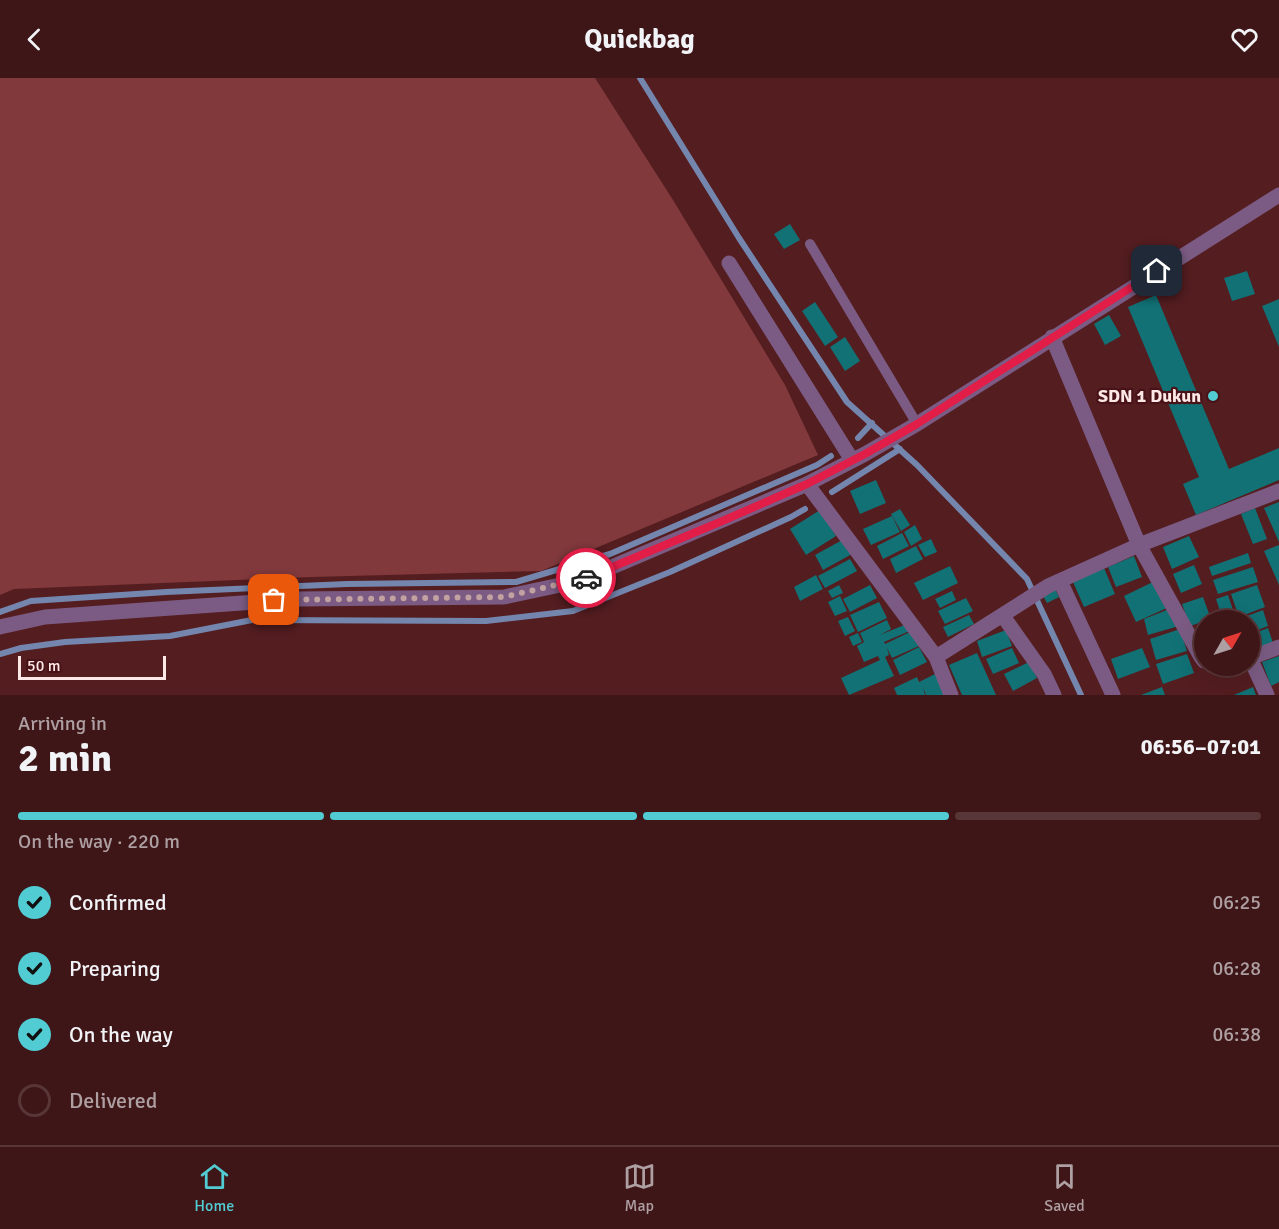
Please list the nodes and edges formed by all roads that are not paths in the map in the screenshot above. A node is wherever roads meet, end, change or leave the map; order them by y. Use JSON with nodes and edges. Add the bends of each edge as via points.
{"nodes":[{"id":1,"x":1279,"y":195,"type":"edge"},
{"id":2,"x":810,"y":244,"type":"dead end"},
{"id":3,"x":729,"y":263,"type":"dead end"},
{"id":4,"x":1052,"y":337,"type":"junction"},
{"id":5,"x":917,"y":424,"type":"junction"},
{"id":6,"x":859,"y":457,"type":"junction"},
{"id":7,"x":807,"y":484,"type":"junction"},
{"id":8,"x":1279,"y":491,"type":"edge"},
{"id":9,"x":1139,"y":545,"type":"junction"},
{"id":10,"x":1054,"y":584,"type":"junction"},
{"id":11,"x":1003,"y":616,"type":"junction"},
{"id":12,"x":0,"y":627,"type":"edge"},
{"id":13,"x":1194,"y":646,"type":"edge"},
{"id":14,"x":1279,"y":647,"type":"edge"},
{"id":15,"x":936,"y":657,"type":"junction"},
{"id":16,"x":951,"y":695,"type":"edge"},
{"id":17,"x":1054,"y":695,"type":"edge"},
{"id":18,"x":1113,"y":695,"type":"edge"},
{"id":19,"x":1267,"y":695,"type":"edge"}],
"edges":[{"from":1,"to":4,"type":"street"},
{"from":2,"to":5,"type":"lane"},
{"from":3,"to":6,"type":"street"},
{"from":4,"to":5,"type":"street"},
{"from":4,"to":9,"type":"street"},
{"from":5,"to":6,"type":"street"},
{"from":6,"to":7,"type":"street"},
{"from":7,"to":12,"type":"street","via":[[579,580],[504,597],[297,599],[45,617]]},
{"from":7,"to":15,"type":"street"},
{"from":8,"to":9,"type":"street"},
{"from":9,"to":10,"type":"street"},
{"from":9,"to":13,"type":"street"},
{"from":10,"to":11,"type":"street"},
{"from":10,"to":18,"type":"street"},
{"from":11,"to":15,"type":"street"},
{"from":11,"to":17,"type":"street"},
{"from":14,"to":19,"type":"street","via":[[1250,658]]},
{"from":15,"to":16,"type":"street"}]}
